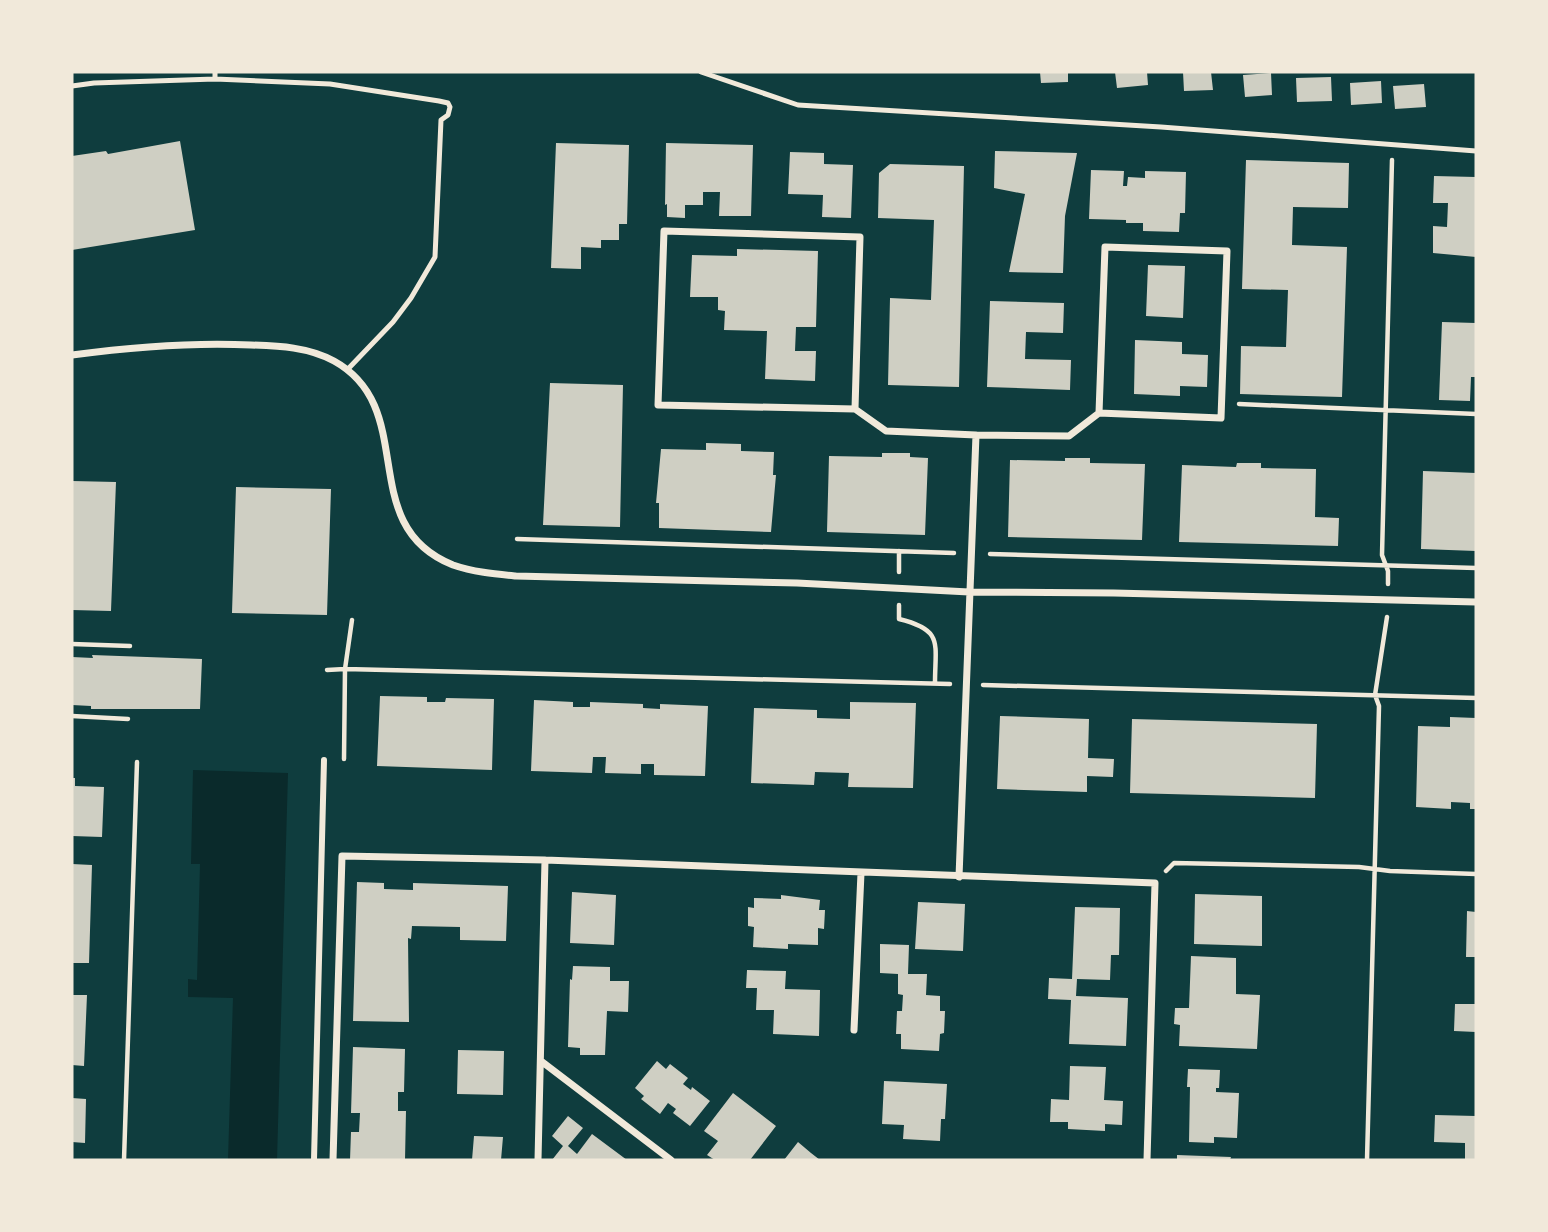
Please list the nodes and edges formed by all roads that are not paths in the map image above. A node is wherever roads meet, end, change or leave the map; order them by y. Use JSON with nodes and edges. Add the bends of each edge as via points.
{"nodes":[{"id":1,"x":215,"y":72,"type":"edge"},
{"id":2,"x":701,"y":72,"type":"edge"},
{"id":3,"x":215,"y":79,"type":"junction"},
{"id":4,"x":72,"y":86,"type":"edge"},
{"id":5,"x":1476,"y":151,"type":"edge"},
{"id":6,"x":72,"y":355,"type":"edge"},
{"id":7,"x":347,"y":370,"type":"junction"},
{"id":8,"x":855,"y":409,"type":"junction"},
{"id":9,"x":1099,"y":413,"type":"junction"},
{"id":10,"x":976,"y":435,"type":"junction"},
{"id":11,"x":969,"y":592,"type":"junction"},
{"id":12,"x":1476,"y":602,"type":"edge"},
{"id":13,"x":324,"y":760,"type":"dead end"},
{"id":14,"x":545,"y":860,"type":"junction"},
{"id":15,"x":862,"y":873,"type":"junction"},
{"id":16,"x":959,"y":877,"type":"junction"},
{"id":17,"x":854,"y":1030,"type":"dead end"},
{"id":18,"x":541,"y":1061,"type":"junction"},
{"id":19,"x":314,"y":1160,"type":"edge"},
{"id":20,"x":333,"y":1160,"type":"edge"},
{"id":21,"x":538,"y":1160,"type":"edge"},
{"id":22,"x":671,"y":1160,"type":"edge"},
{"id":23,"x":1147,"y":1160,"type":"edge"}],
"edges":[{"from":1,"to":3,"type":"lane"},
{"from":2,"to":5,"type":"lane","via":[[797,105]]},
{"from":3,"to":4,"type":"lane"},
{"from":3,"to":7,"type":"lane","via":[[330,85],[439,101],[450,107],[441,120],[435,257],[393,322]]},
{"from":6,"to":7,"type":"street","via":[[186,344],[281,346],[320,354]]},
{"from":7,"to":11,"type":"street","via":[[379,412],[397,508],[411,533],[456,566],[516,576]]},
{"from":8,"to":8,"type":"street","via":[[658,405],[664,232],[860,237]]},
{"from":8,"to":10,"type":"street","via":[[887,431]]},
{"from":9,"to":9,"type":"street","via":[[1221,418],[1227,251],[1105,247]]},
{"from":9,"to":10,"type":"street","via":[[1069,436]]},
{"from":10,"to":11,"type":"street"},
{"from":11,"to":12,"type":"street"},
{"from":11,"to":16,"type":"street"},
{"from":13,"to":19,"type":"street"},
{"from":14,"to":15,"type":"street"},
{"from":14,"to":18,"type":"street"},
{"from":14,"to":20,"type":"street","via":[[342,856]]},
{"from":15,"to":16,"type":"street"},
{"from":15,"to":17,"type":"street"},
{"from":16,"to":23,"type":"street","via":[[1155,883]]},
{"from":18,"to":21,"type":"street"},
{"from":18,"to":22,"type":"street"}]}
